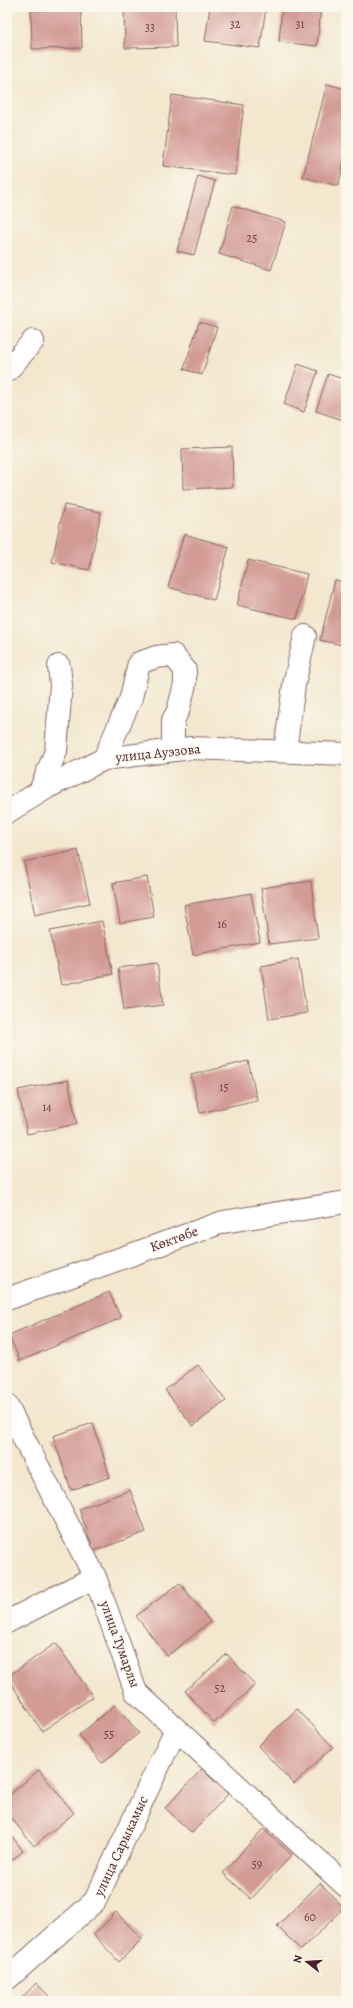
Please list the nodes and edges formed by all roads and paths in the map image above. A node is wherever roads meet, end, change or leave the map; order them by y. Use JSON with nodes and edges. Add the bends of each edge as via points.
{"nodes":[{"id":1,"x":33,"y":341,"type":"dead end"},
{"id":2,"x":7,"y":371,"type":"edge"},
{"id":3,"x":305,"y":636,"type":"dead end"},
{"id":4,"x":59,"y":666,"type":"dead end"},
{"id":5,"x":172,"y":750,"type":"junction"},
{"id":6,"x":285,"y":751,"type":"junction"},
{"id":7,"x":346,"y":754,"type":"edge"},
{"id":8,"x":104,"y":759,"type":"junction"},
{"id":9,"x":40,"y":792,"type":"junction"},
{"id":10,"x":7,"y":812,"type":"edge"},
{"id":11,"x":346,"y":1202,"type":"edge"},
{"id":12,"x":7,"y":1299,"type":"edge"},
{"id":13,"x":7,"y":1406,"type":"edge"},
{"id":14,"x":95,"y":1577,"type":"junction"},
{"id":15,"x":7,"y":1622,"type":"edge"},
{"id":16,"x":176,"y":1729,"type":"junction"},
{"id":17,"x":346,"y":1886,"type":"edge"},
{"id":18,"x":7,"y":1979,"type":"edge"}],
"edges":[{"from":1,"to":2,"type":"street"},
{"from":3,"to":6,"type":"street","via":[[294,685]]},
{"from":4,"to":9,"type":"street","via":[[61,691],[56,751]]},
{"from":5,"to":6,"type":"street","name":"улица Ауэзова","via":[[191,748]]},
{"from":5,"to":8,"type":"street","name":"улица Ауэзова"},
{"from":5,"to":8,"type":"street","via":[[173,720],[186,684],[185,670],[173,655],[156,656],[139,663],[132,698]]},
{"from":6,"to":7,"type":"street","name":"улица Ауэзова"},
{"from":8,"to":9,"type":"street","name":"улица Ауэзова"},
{"from":9,"to":10,"type":"street","name":"улица Ауэзова"},
{"from":11,"to":12,"type":"street","name":"Көктөбе","via":[[223,1222]]},
{"from":13,"to":14,"type":"street","name":"улица Тумарлы"},
{"from":14,"to":15,"type":"street"},
{"from":14,"to":16,"type":"street","name":"улица Тумарлы","via":[[136,1692]]},
{"from":16,"to":17,"type":"street","name":"улица Тумарлы"},
{"from":16,"to":18,"type":"street","name":"улица Сарыкамыс","via":[[95,1901]]}]}
